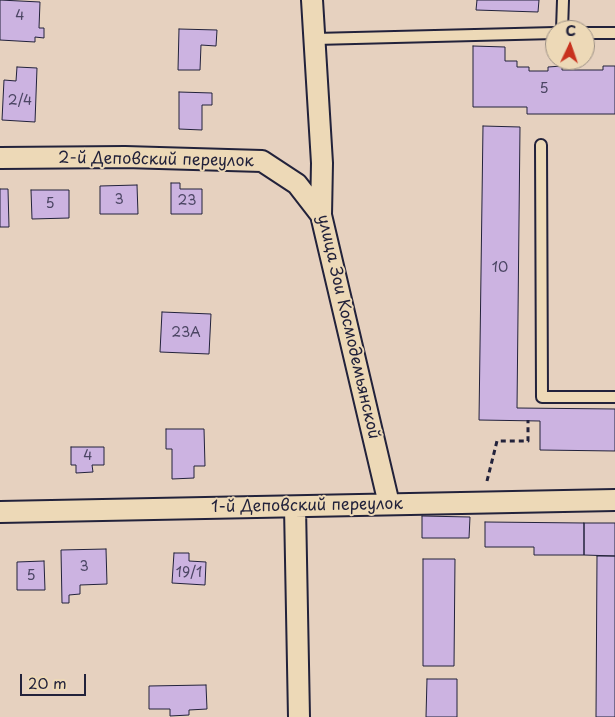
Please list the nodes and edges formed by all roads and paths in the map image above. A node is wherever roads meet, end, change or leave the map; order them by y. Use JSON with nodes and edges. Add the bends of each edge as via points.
{"nodes":[{"id":1,"x":312,"y":0,"type":"edge"},
{"id":2,"x":563,"y":0,"type":"edge"},
{"id":3,"x":562,"y":20,"type":"edge"},
{"id":4,"x":595,"y":33,"type":"edge"},
{"id":5,"x":615,"y":33,"type":"edge"},
{"id":6,"x":545,"y":34,"type":"edge"},
{"id":7,"x":315,"y":39,"type":"junction"},
{"id":8,"x":541,"y":145,"type":"dead end"},
{"id":9,"x":0,"y":158,"type":"edge"},
{"id":10,"x":321,"y":215,"type":"junction"},
{"id":11,"x":615,"y":397,"type":"edge"},
{"id":12,"x":528,"y":420,"type":"dead end"},
{"id":13,"x":615,"y":500,"type":"edge"},
{"id":14,"x":482,"y":502,"type":"junction"},
{"id":15,"x":389,"y":504,"type":"junction"},
{"id":16,"x":295,"y":506,"type":"junction"},
{"id":17,"x":0,"y":512,"type":"edge"},
{"id":18,"x":298,"y":717,"type":"edge"}],
"edges":[{"from":1,"to":7,"type":"street","name":"улица Зои Космодемьянской"},
{"from":2,"to":3,"type":"lane"},
{"from":4,"to":5,"type":"lane"},
{"from":6,"to":7,"type":"lane"},
{"from":7,"to":10,"type":"street","name":"улица Зои Космодемьянской","via":[[322,163]]},
{"from":8,"to":11,"type":"lane","via":[[542,397]]},
{"from":9,"to":10,"type":"street","name":"2-й Деповский переулок","via":[[125,156],[262,161],[297,184]]},
{"from":10,"to":15,"type":"street","name":"улица Зои Космодемьянской"},
{"from":12,"to":14,"type":"path","via":[[528,441],[497,440]]},
{"from":13,"to":14,"type":"street","name":"1-й Деповский переулок"},
{"from":14,"to":15,"type":"street","name":"1-й Деповский переулок"},
{"from":15,"to":16,"type":"street","name":"1-й Деповский переулок"},
{"from":16,"to":17,"type":"street","name":"1-й Деповский переулок"},
{"from":16,"to":18,"type":"street"}]}
